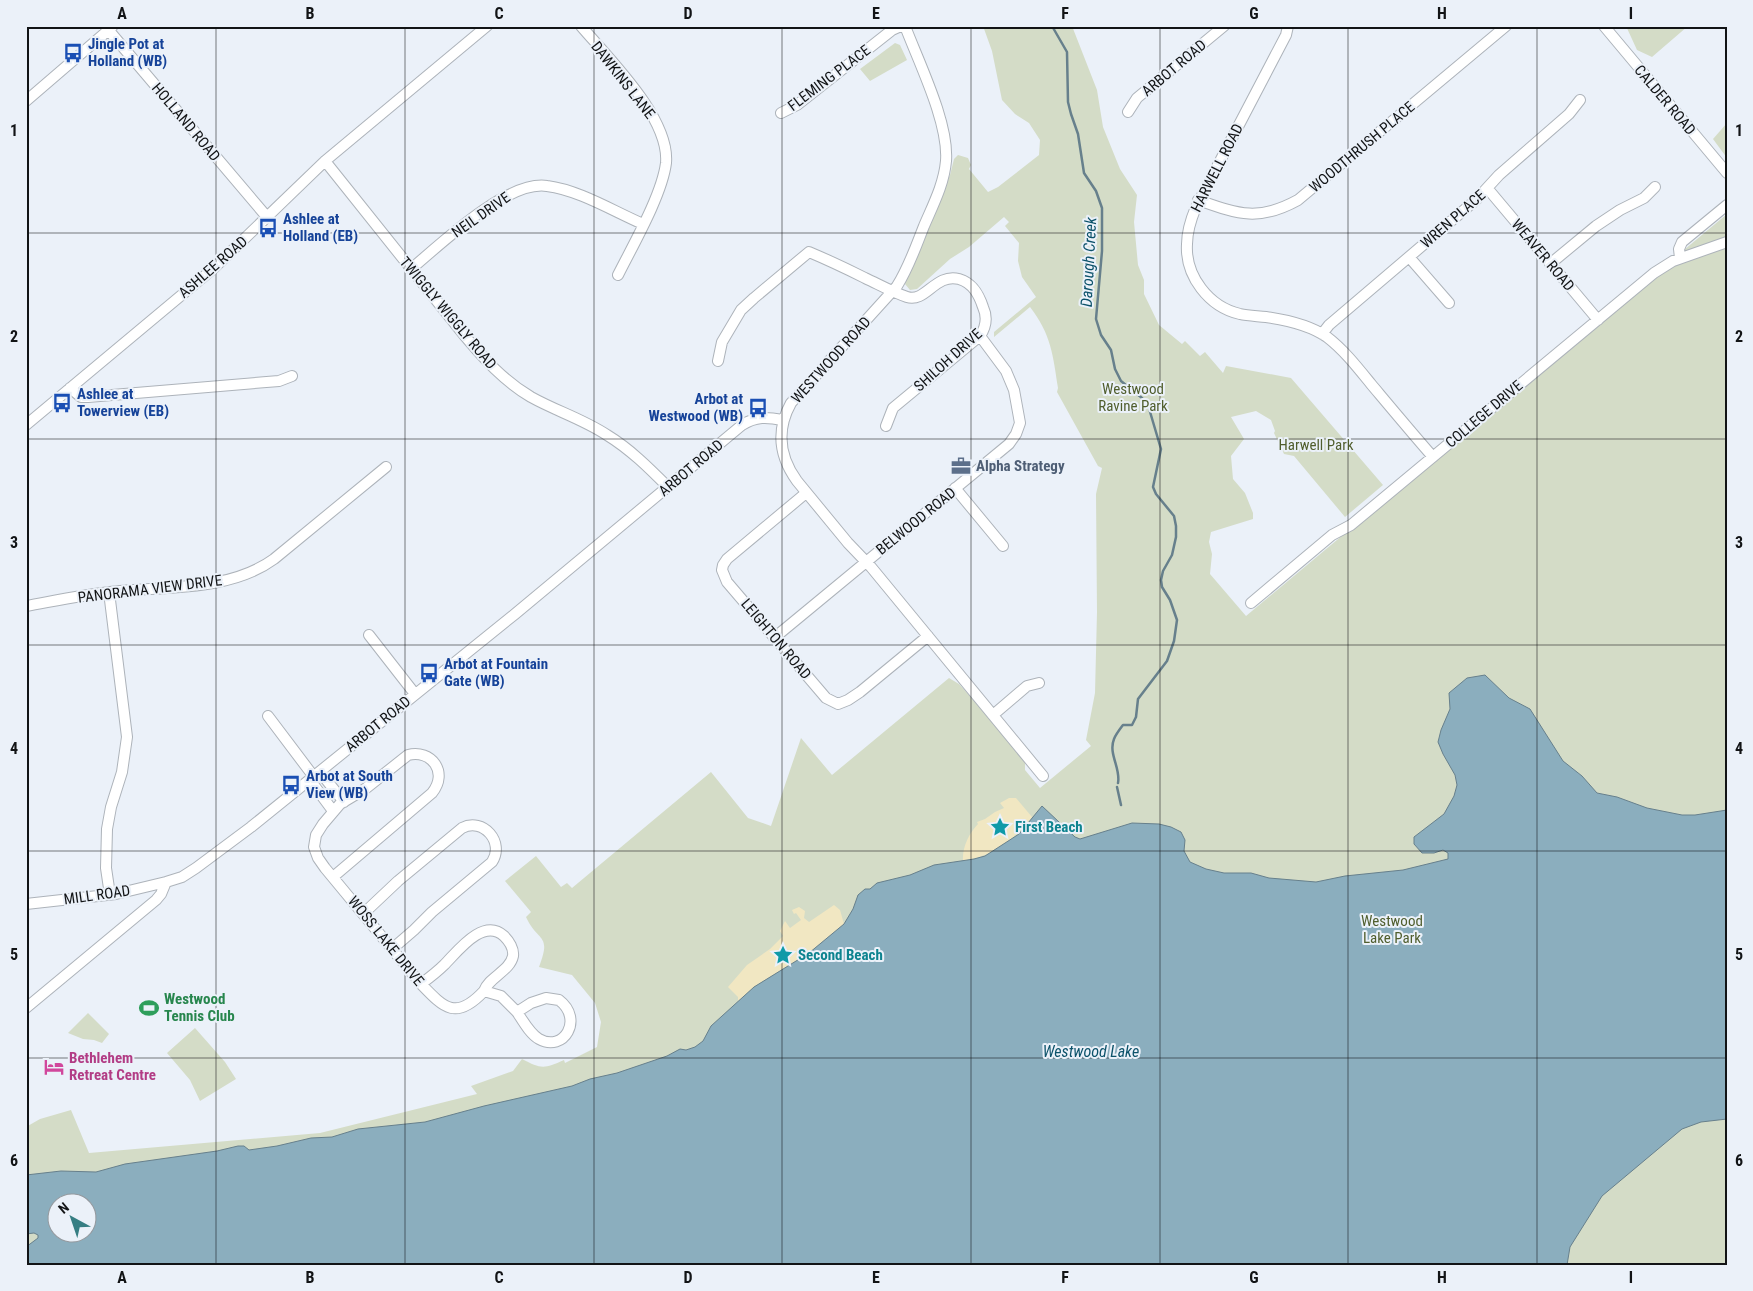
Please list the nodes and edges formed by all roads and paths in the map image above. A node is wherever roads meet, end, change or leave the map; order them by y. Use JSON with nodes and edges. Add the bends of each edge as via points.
{"nodes":[{"id":1,"x":487,"y":26,"type":"edge"},
{"id":2,"x":581,"y":26,"type":"edge"},
{"id":3,"x":903,"y":26,"type":"edge"},
{"id":4,"x":1224,"y":26,"type":"edge"},
{"id":5,"x":1288,"y":26,"type":"edge"},
{"id":6,"x":1506,"y":26,"type":"edge"},
{"id":7,"x":1604,"y":26,"type":"edge"},
{"id":8,"x":108,"y":28,"type":"edge"},
{"id":9,"x":1580,"y":100,"type":"dead end"},
{"id":10,"x":26,"y":101,"type":"edge"},
{"id":11,"x":781,"y":112,"type":"dead end"},
{"id":12,"x":1128,"y":112,"type":"dead end"},
{"id":13,"x":325,"y":161,"type":"junction"},
{"id":14,"x":1727,"y":173,"type":"edge"},
{"id":15,"x":1654,"y":187,"type":"dead end"},
{"id":16,"x":1488,"y":190,"type":"junction"},
{"id":17,"x":1198,"y":200,"type":"junction"},
{"id":18,"x":1727,"y":205,"type":"edge"},
{"id":19,"x":267,"y":217,"type":"junction"},
{"id":20,"x":643,"y":224,"type":"junction"},
{"id":21,"x":1727,"y":242,"type":"edge"},
{"id":22,"x":1409,"y":257,"type":"junction"},
{"id":23,"x":1680,"y":258,"type":"junction"},
{"id":24,"x":1550,"y":264,"type":"junction"},
{"id":25,"x":410,"y":269,"type":"junction"},
{"id":26,"x":618,"y":275,"type":"dead end"},
{"id":27,"x":893,"y":292,"type":"junction"},
{"id":28,"x":1449,"y":303,"type":"dead end"},
{"id":29,"x":1598,"y":320,"type":"junction"},
{"id":30,"x":1322,"y":334,"type":"junction"},
{"id":31,"x":980,"y":336,"type":"junction"},
{"id":32,"x":718,"y":361,"type":"dead end"},
{"id":33,"x":292,"y":376,"type":"dead end"},
{"id":34,"x":70,"y":388,"type":"junction"},
{"id":35,"x":783,"y":420,"type":"junction"},
{"id":36,"x":26,"y":425,"type":"edge"},
{"id":37,"x":886,"y":426,"type":"dead end"},
{"id":38,"x":1433,"y":457,"type":"junction"},
{"id":39,"x":386,"y":467,"type":"dead end"},
{"id":40,"x":668,"y":487,"type":"junction"},
{"id":41,"x":956,"y":488,"type":"junction"},
{"id":42,"x":806,"y":493,"type":"junction"},
{"id":43,"x":1003,"y":546,"type":"dead end"},
{"id":44,"x":866,"y":562,"type":"junction"},
{"id":45,"x":109,"y":592,"type":"junction"},
{"id":46,"x":1251,"y":603,"type":"dead end"},
{"id":47,"x":26,"y":606,"type":"edge"},
{"id":48,"x":369,"y":636,"type":"dead end"},
{"id":49,"x":928,"y":636,"type":"junction"},
{"id":50,"x":774,"y":638,"type":"junction"},
{"id":51,"x":1039,"y":683,"type":"dead end"},
{"id":52,"x":416,"y":694,"type":"junction"},
{"id":53,"x":992,"y":715,"type":"junction"},
{"id":54,"x":268,"y":716,"type":"dead end"},
{"id":55,"x":314,"y":776,"type":"junction"},
{"id":56,"x":1043,"y":776,"type":"dead end"},
{"id":57,"x":344,"y":802,"type":"junction"},
{"id":58,"x":333,"y":811,"type":"junction"},
{"id":59,"x":333,"y":877,"type":"junction"},
{"id":60,"x":166,"y":882,"type":"junction"},
{"id":61,"x":110,"y":895,"type":"junction"},
{"id":62,"x":26,"y":904,"type":"edge"},
{"id":63,"x":363,"y":914,"type":"junction"},
{"id":64,"x":392,"y":949,"type":"junction"},
{"id":65,"x":420,"y":984,"type":"junction"},
{"id":66,"x":484,"y":991,"type":"junction"},
{"id":67,"x":26,"y":1008,"type":"edge"},
{"id":68,"x":517,"y":1012,"type":"junction"}],
"edges":[{"from":1,"to":13,"type":"street","name":"ASHLEE ROAD"},
{"from":2,"to":20,"type":"street","name":"DAWKINS LANE","via":[[642,98],[666,148],[666,164],[658,192]]},
{"from":3,"to":11,"type":"street","name":"FLEMING PLACE","via":[[892,30],[797,105]]},
{"from":3,"to":27,"type":"street","name":"WESTWOOD ROAD","via":[[940,118],[946,161],[938,194],[907,268]]},
{"from":4,"to":12,"type":"street","name":"ARBOT ROAD","via":[[1137,98]]},
{"from":5,"to":17,"type":"street","name":"HARWELL ROAD"},
{"from":6,"to":17,"type":"street","name":"WOODTHRUSH PLACE","via":[[1298,200],[1274,211],[1246,214]]},
{"from":7,"to":14,"type":"street","name":"CALDER ROAD"},
{"from":8,"to":10,"type":"street"},
{"from":8,"to":19,"type":"street","name":"HOLLAND ROAD"},
{"from":9,"to":16,"type":"street","name":"WREN PLACE","via":[[1569,114],[1499,175]]},
{"from":13,"to":19,"type":"street","name":"ASHLEE ROAD"},
{"from":13,"to":25,"type":"street","name":"TWIGGLY WIGGLY ROAD"},
{"from":15,"to":24,"type":"street","via":[[1644,198],[1596,226]]},
{"from":16,"to":22,"type":"street","name":"WREN PLACE"},
{"from":16,"to":24,"type":"street","name":"WEAVER ROAD"},
{"from":17,"to":30,"type":"street","name":"HARWELL ROAD","via":[[1187,246],[1193,274],[1206,295],[1240,315],[1290,322]]},
{"from":18,"to":23,"type":"street","via":[[1682,242]]},
{"from":19,"to":34,"type":"street","name":"ASHLEE ROAD","via":[[214,268]]},
{"from":20,"to":25,"type":"street","name":"NEIL DRIVE","via":[[566,190],[536,185],[508,194],[492,204]]},
{"from":20,"to":26,"type":"street","name":"DAWKINS LANE"},
{"from":21,"to":23,"type":"street","name":"COLLEGE DRIVE"},
{"from":22,"to":28,"type":"street"},
{"from":22,"to":30,"type":"street","name":"WREN PLACE"},
{"from":23,"to":29,"type":"street","name":"COLLEGE DRIVE","via":[[1654,273]]},
{"from":24,"to":29,"type":"street","name":"WEAVER ROAD"},
{"from":25,"to":40,"type":"street","name":"TWIGGLY WIGGLY ROAD","via":[[485,361],[502,377],[533,398],[607,435],[642,461]]},
{"from":27,"to":31,"type":"street","name":"SHILOH DRIVE","via":[[914,298],[944,279],[965,281],[974,288],[985,310],[986,326]]},
{"from":27,"to":32,"type":"street","name":"SHILOH DRIVE","via":[[809,252],[741,310],[722,342]]},
{"from":27,"to":35,"type":"street","name":"WESTWOOD ROAD","via":[[797,394]]},
{"from":29,"to":38,"type":"street","name":"COLLEGE DRIVE"},
{"from":30,"to":38,"type":"street","name":"HARWELL ROAD","via":[[1351,360]]},
{"from":31,"to":37,"type":"street","name":"SHILOH DRIVE","via":[[893,408]]},
{"from":31,"to":41,"type":"street","name":"BELWOOD ROAD","via":[[1006,371],[1014,390],[1020,423],[1009,444]]},
{"from":33,"to":34,"type":"street","via":[[280,381],[88,397]]},
{"from":34,"to":36,"type":"street","name":"ASHLEE ROAD"},
{"from":35,"to":40,"type":"street","name":"ARBOT ROAD","via":[[762,417],[747,422]]},
{"from":35,"to":42,"type":"street","name":"WESTWOOD ROAD","via":[[783,453],[791,473]]},
{"from":38,"to":46,"type":"street","name":"COLLEGE DRIVE"},
{"from":39,"to":45,"type":"street","name":"PANORAMA VIEW DRIVE","via":[[274,560],[255,572],[201,585]]},
{"from":40,"to":52,"type":"street","name":"ARBOT ROAD"},
{"from":41,"to":43,"type":"street"},
{"from":41,"to":44,"type":"street","name":"BELWOOD ROAD"},
{"from":42,"to":44,"type":"street","name":"WESTWOOD ROAD"},
{"from":42,"to":50,"type":"street","name":"LEIGHTON ROAD","via":[[723,565],[723,574],[728,582]]},
{"from":44,"to":49,"type":"street","name":"WESTWOOD ROAD"},
{"from":44,"to":50,"type":"street","name":"BELWOOD ROAD"},
{"from":45,"to":47,"type":"street","name":"PANORAMA VIEW DRIVE"},
{"from":45,"to":61,"type":"street","via":[[127,737],[122,772],[107,829],[106,868]]},
{"from":48,"to":52,"type":"street"},
{"from":49,"to":50,"type":"street","name":"LEIGHTON ROAD","via":[[860,692],[838,704],[826,698]]},
{"from":49,"to":53,"type":"street","name":"WESTWOOD ROAD"},
{"from":51,"to":53,"type":"street","via":[[1027,686]]},
{"from":52,"to":55,"type":"street","name":"ARBOT ROAD"},
{"from":53,"to":56,"type":"street","name":"WESTWOOD ROAD"},
{"from":54,"to":55,"type":"street"},
{"from":55,"to":57,"type":"street"},
{"from":55,"to":58,"type":"street"},
{"from":55,"to":60,"type":"street","name":"ARBOT ROAD","via":[[196,868]]},
{"from":57,"to":58,"type":"street","name":"WOSS LAKE DRIVE"},
{"from":57,"to":59,"type":"street","name":"WOSS LAKE DRIVE","via":[[408,755],[421,754],[439,770],[440,780],[432,793]]},
{"from":58,"to":59,"type":"street","name":"WOSS LAKE DRIVE","via":[[316,835],[314,847],[318,858]]},
{"from":59,"to":63,"type":"street","name":"WOSS LAKE DRIVE"},
{"from":60,"to":61,"type":"street","name":"MILL ROAD"},
{"from":60,"to":67,"type":"street","via":[[156,900]]},
{"from":61,"to":62,"type":"street","name":"MILL ROAD"},
{"from":63,"to":64,"type":"street","name":"WOSS LAKE DRIVE"},
{"from":63,"to":64,"type":"street","via":[[462,828],[474,825],[490,834],[497,851],[492,862]]},
{"from":64,"to":65,"type":"street","name":"WOSS LAKE DRIVE"},
{"from":65,"to":66,"type":"street","name":"WOSS LAKE DRIVE","via":[[437,1002],[453,1009],[471,1003]]},
{"from":65,"to":66,"type":"street","name":"WOSS LAKE DRIVE","via":[[477,935],[499,931],[510,944],[513,958]]},
{"from":66,"to":68,"type":"street","via":[[501,996]]},
{"from":68,"to":68,"type":"street","via":[[529,1030],[550,1042],[566,1035],[571,1023],[569,1011],[558,1000],[539,1000]]}]}
